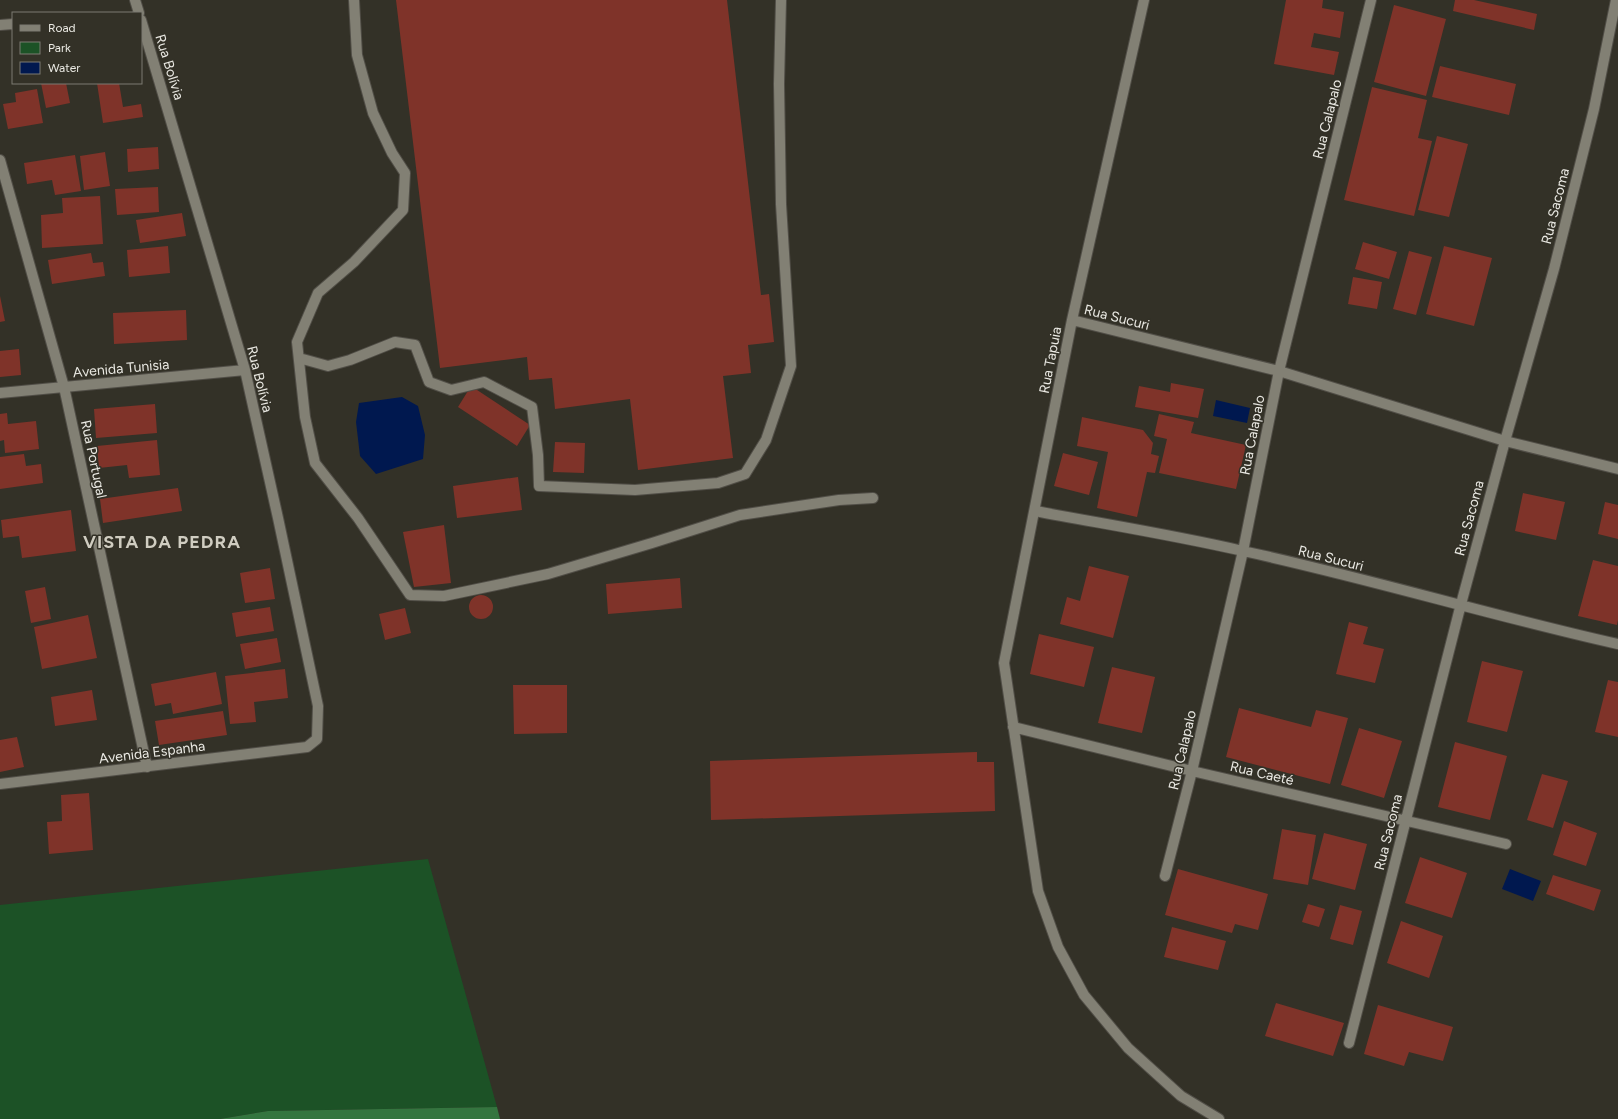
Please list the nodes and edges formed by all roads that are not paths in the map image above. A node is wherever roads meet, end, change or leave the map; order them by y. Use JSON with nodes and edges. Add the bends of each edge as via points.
{"nodes":[{"id":1,"x":136,"y":0,"type":"edge"},
{"id":2,"x":354,"y":0,"type":"edge"},
{"id":3,"x":781,"y":0,"type":"edge"},
{"id":4,"x":1144,"y":0,"type":"edge"},
{"id":5,"x":1371,"y":0,"type":"edge"},
{"id":6,"x":1616,"y":0,"type":"edge"},
{"id":7,"x":138,"y":12,"type":"edge"},
{"id":8,"x":142,"y":23,"type":"edge"},
{"id":9,"x":12,"y":24,"type":"edge"},
{"id":10,"x":0,"y":25,"type":"edge"},
{"id":11,"x":0,"y":160,"type":"edge"},
{"id":12,"x":1072,"y":320,"type":"junction"},
{"id":13,"x":299,"y":358,"type":"junction"},
{"id":14,"x":245,"y":370,"type":"junction"},
{"id":15,"x":1279,"y":371,"type":"junction"},
{"id":16,"x":64,"y":387,"type":"junction"},
{"id":17,"x":0,"y":393,"type":"edge"},
{"id":18,"x":1505,"y":441,"type":"junction"},
{"id":19,"x":1618,"y":469,"type":"edge"},
{"id":20,"x":873,"y":498,"type":"dead end"},
{"id":21,"x":1035,"y":511,"type":"junction"},
{"id":22,"x":1243,"y":550,"type":"junction"},
{"id":23,"x":1461,"y":604,"type":"junction"},
{"id":24,"x":1618,"y":644,"type":"edge"},
{"id":25,"x":1013,"y":727,"type":"junction"},
{"id":26,"x":307,"y":747,"type":"joint"},
{"id":27,"x":147,"y":767,"type":"junction"},
{"id":28,"x":1192,"y":771,"type":"junction"},
{"id":29,"x":0,"y":784,"type":"edge"},
{"id":30,"x":1406,"y":821,"type":"junction"},
{"id":31,"x":1506,"y":844,"type":"dead end"},
{"id":32,"x":1166,"y":876,"type":"dead end"},
{"id":33,"x":1348,"y":1043,"type":"dead end"},
{"id":34,"x":1219,"y":1119,"type":"edge"}],
"edges":[{"from":1,"to":7,"type":"street"},
{"from":2,"to":13,"type":"street","via":[[357,55],[373,114],[405,173],[403,210],[354,262],[318,293],[297,342]]},
{"from":3,"to":13,"type":"street","via":[[781,204],[791,366],[766,440],[745,474],[718,483],[634,490],[539,486],[532,407],[498,388],[484,382],[452,390],[429,382],[415,345],[402,343],[395,342],[328,366]]},
{"from":4,"to":12,"type":"street","name":"Rua Tapuia"},
{"from":5,"to":15,"type":"street","name":"Rua Calapalo"},
{"from":6,"to":18,"type":"street","name":"Rua Sacoma","via":[[1594,109],[1554,269]]},
{"from":8,"to":14,"type":"street","name":"Rua Bolívia"},
{"from":9,"to":10,"type":"street"},
{"from":11,"to":16,"type":"street","name":"Rua Portugal"},
{"from":12,"to":15,"type":"street","name":"Rua Sucuri"},
{"from":12,"to":21,"type":"street","name":"Rua Tapuia"},
{"from":13,"to":20,"type":"street","via":[[305,417],[315,463],[358,518],[410,595],[444,596],[548,574],[740,514],[839,500]]},
{"from":14,"to":16,"type":"street","name":"Avenida Tunisia"},
{"from":14,"to":26,"type":"street","name":"Rua Bolívia","via":[[318,706],[317,739]]},
{"from":15,"to":18,"type":"street","name":"Rua Sucuri"},
{"from":15,"to":22,"type":"street","name":"Rua Calapalo"},
{"from":16,"to":17,"type":"street","name":"Avenida Tunisia"},
{"from":16,"to":27,"type":"street","name":"Rua Portugal"},
{"from":18,"to":19,"type":"street","name":"Rua Sucuri"},
{"from":18,"to":23,"type":"street","name":"Rua Sacoma"},
{"from":21,"to":22,"type":"street","name":"Rua Sucuri"},
{"from":21,"to":25,"type":"street","name":"Rua Tapuia","via":[[1004,663]]},
{"from":22,"to":23,"type":"street","name":"Rua Sucuri"},
{"from":22,"to":28,"type":"street","name":"Rua Calapalo"},
{"from":23,"to":24,"type":"street","name":"Rua Sucuri"},
{"from":23,"to":30,"type":"street","name":"Rua Sacoma"},
{"from":25,"to":28,"type":"street","name":"Rua Caeté"},
{"from":25,"to":34,"type":"street","name":"Rua Tapuia","via":[[1038,892],[1058,947],[1084,995],[1128,1048],[1180,1096]]},
{"from":26,"to":27,"type":"street","name":"Avenida Espanha"},
{"from":27,"to":29,"type":"street","name":"Avenida Espanha"},
{"from":28,"to":30,"type":"street","name":"Rua Caeté"},
{"from":28,"to":32,"type":"street","name":"Rua Calapalo"},
{"from":30,"to":31,"type":"street","name":"Rua Caeté"},
{"from":30,"to":33,"type":"street","name":"Rua Sacoma"}]}
